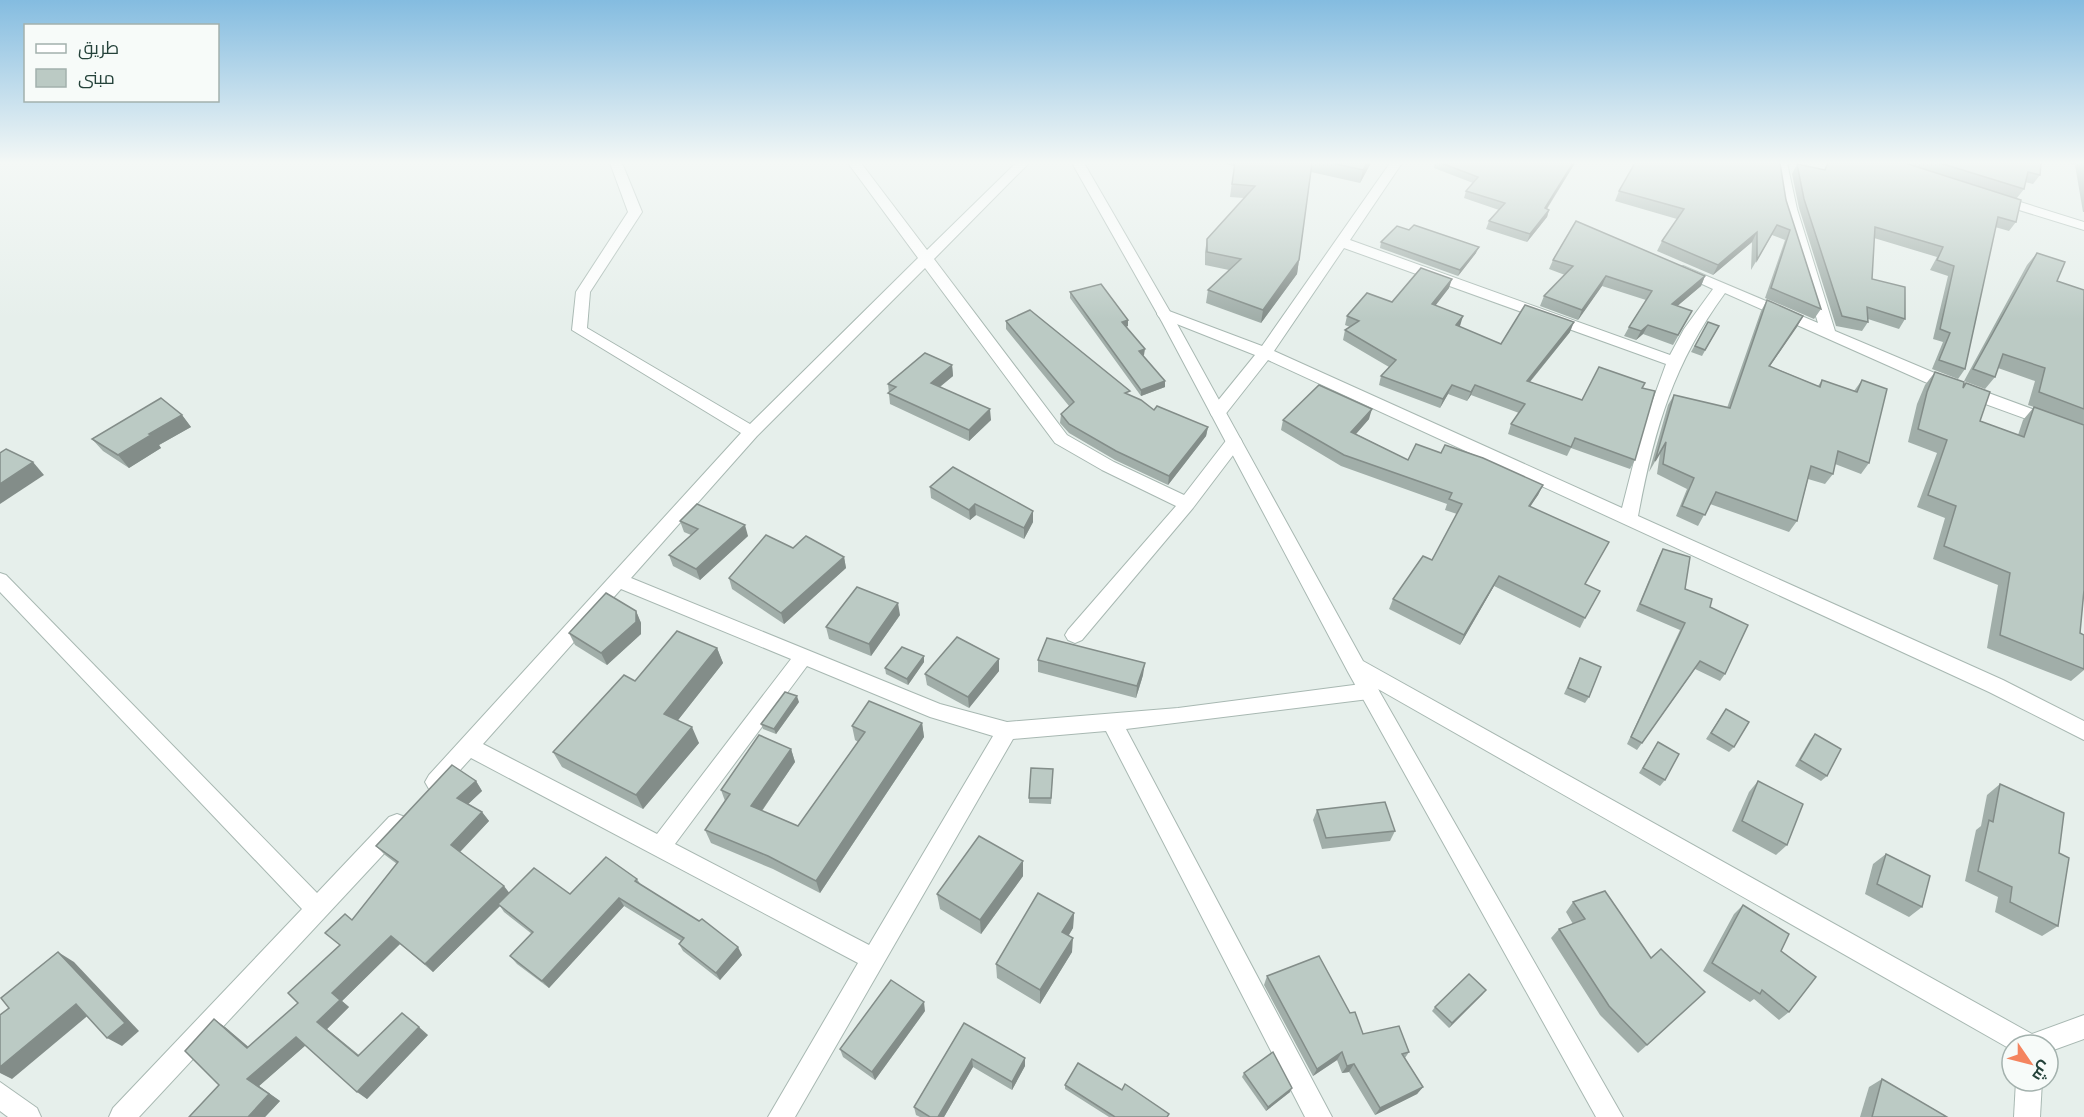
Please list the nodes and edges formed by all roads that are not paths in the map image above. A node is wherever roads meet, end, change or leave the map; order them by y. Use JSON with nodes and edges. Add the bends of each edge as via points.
{"nodes":[{"id":1,"x":633,"y":215,"type":"edge"},
{"id":2,"x":893,"y":215,"type":"edge"},
{"id":3,"x":970,"y":215,"type":"edge"},
{"id":4,"x":1108,"y":215,"type":"edge"},
{"id":5,"x":1359,"y":215,"type":"edge"},
{"id":6,"x":1792,"y":215,"type":"edge"},
{"id":7,"x":2052,"y":215,"type":"edge"},
{"id":8,"x":2084,"y":225,"type":"edge"},
{"id":9,"x":1341,"y":242,"type":"junction"},
{"id":10,"x":926,"y":259,"type":"junction"},
{"id":11,"x":1667,"y":263,"type":"edge"},
{"id":12,"x":1722,"y":287,"type":"junction"},
{"id":13,"x":1164,"y":314,"type":"junction"},
{"id":14,"x":1829,"y":335,"type":"junction"},
{"id":15,"x":1265,"y":353,"type":"junction"},
{"id":16,"x":1676,"y":362,"type":"junction"},
{"id":17,"x":1218,"y":412,"type":"junction"},
{"id":18,"x":751,"y":432,"type":"junction"},
{"id":19,"x":2084,"y":434,"type":"edge"},
{"id":20,"x":1234,"y":442,"type":"junction"},
{"id":21,"x":1187,"y":504,"type":"junction"},
{"id":22,"x":1629,"y":519,"type":"junction"},
{"id":23,"x":0,"y":580,"type":"edge"},
{"id":24,"x":618,"y":580,"type":"junction"},
{"id":25,"x":1075,"y":635,"type":"dead end"},
{"id":26,"x":804,"y":656,"type":"junction"},
{"id":27,"x":1355,"y":666,"type":"junction"},
{"id":28,"x":1368,"y":691,"type":"junction"},
{"id":29,"x":1112,"y":722,"type":"junction"},
{"id":30,"x":1007,"y":731,"type":"junction"},
{"id":31,"x":2084,"y":731,"type":"edge"},
{"id":32,"x":470,"y":747,"type":"junction"},
{"id":33,"x":660,"y":847,"type":"junction"},
{"id":34,"x":317,"y":909,"type":"junction"},
{"id":35,"x":873,"y":959,"type":"junction"},
{"id":36,"x":2084,"y":1027,"type":"edge"},
{"id":37,"x":2007,"y":1033,"type":"edge"},
{"id":38,"x":2060,"y":1036,"type":"edge"},
{"id":39,"x":2028,"y":1093,"type":"edge"},
{"id":40,"x":0,"y":1095,"type":"edge"},
{"id":41,"x":28,"y":1117,"type":"edge"},
{"id":42,"x":122,"y":1117,"type":"edge"},
{"id":43,"x":781,"y":1117,"type":"edge"},
{"id":44,"x":1319,"y":1117,"type":"edge"},
{"id":45,"x":1610,"y":1117,"type":"edge"},
{"id":46,"x":2027,"y":1117,"type":"edge"}],
"edges":[{"from":1,"to":18,"type":"street","via":[[583,292],[579,330]]},
{"from":2,"to":10,"type":"street"},
{"from":3,"to":10,"type":"street"},
{"from":4,"to":13,"type":"street"},
{"from":5,"to":9,"type":"street"},
{"from":6,"to":14,"type":"street"},
{"from":7,"to":8,"type":"street"},
{"from":9,"to":15,"type":"street"},
{"from":9,"to":16,"type":"street"},
{"from":10,"to":18,"type":"street"},
{"from":10,"to":21,"type":"street","via":[[1061,439]]},
{"from":11,"to":12,"type":"street"},
{"from":12,"to":14,"type":"street"},
{"from":12,"to":16,"type":"street","via":[[1684,342]]},
{"from":13,"to":15,"type":"street"},
{"from":13,"to":17,"type":"street"},
{"from":14,"to":19,"type":"street","via":[[1931,378]]},
{"from":15,"to":17,"type":"street"},
{"from":15,"to":22,"type":"street"},
{"from":16,"to":22,"type":"street","via":[[1639,461]]},
{"from":17,"to":20,"type":"street"},
{"from":18,"to":24,"type":"street"},
{"from":20,"to":21,"type":"street"},
{"from":20,"to":27,"type":"street"},
{"from":21,"to":25,"type":"street"},
{"from":22,"to":31,"type":"street","via":[[1996,686]]},
{"from":23,"to":34,"type":"street"},
{"from":24,"to":26,"type":"street"},
{"from":24,"to":32,"type":"street"},
{"from":26,"to":30,"type":"street","via":[[937,711]]},
{"from":26,"to":33,"type":"street"},
{"from":27,"to":28,"type":"street"},
{"from":27,"to":37,"type":"street"},
{"from":28,"to":29,"type":"street"},
{"from":28,"to":45,"type":"street"},
{"from":29,"to":30,"type":"street"},
{"from":29,"to":44,"type":"street"},
{"from":30,"to":35,"type":"street"},
{"from":32,"to":33,"type":"street"},
{"from":32,"to":34,"type":"street"},
{"from":33,"to":35,"type":"street"},
{"from":34,"to":42,"type":"street"},
{"from":35,"to":43,"type":"street"},
{"from":36,"to":38,"type":"street"},
{"from":39,"to":46,"type":"street"},
{"from":40,"to":41,"type":"street"}]}
